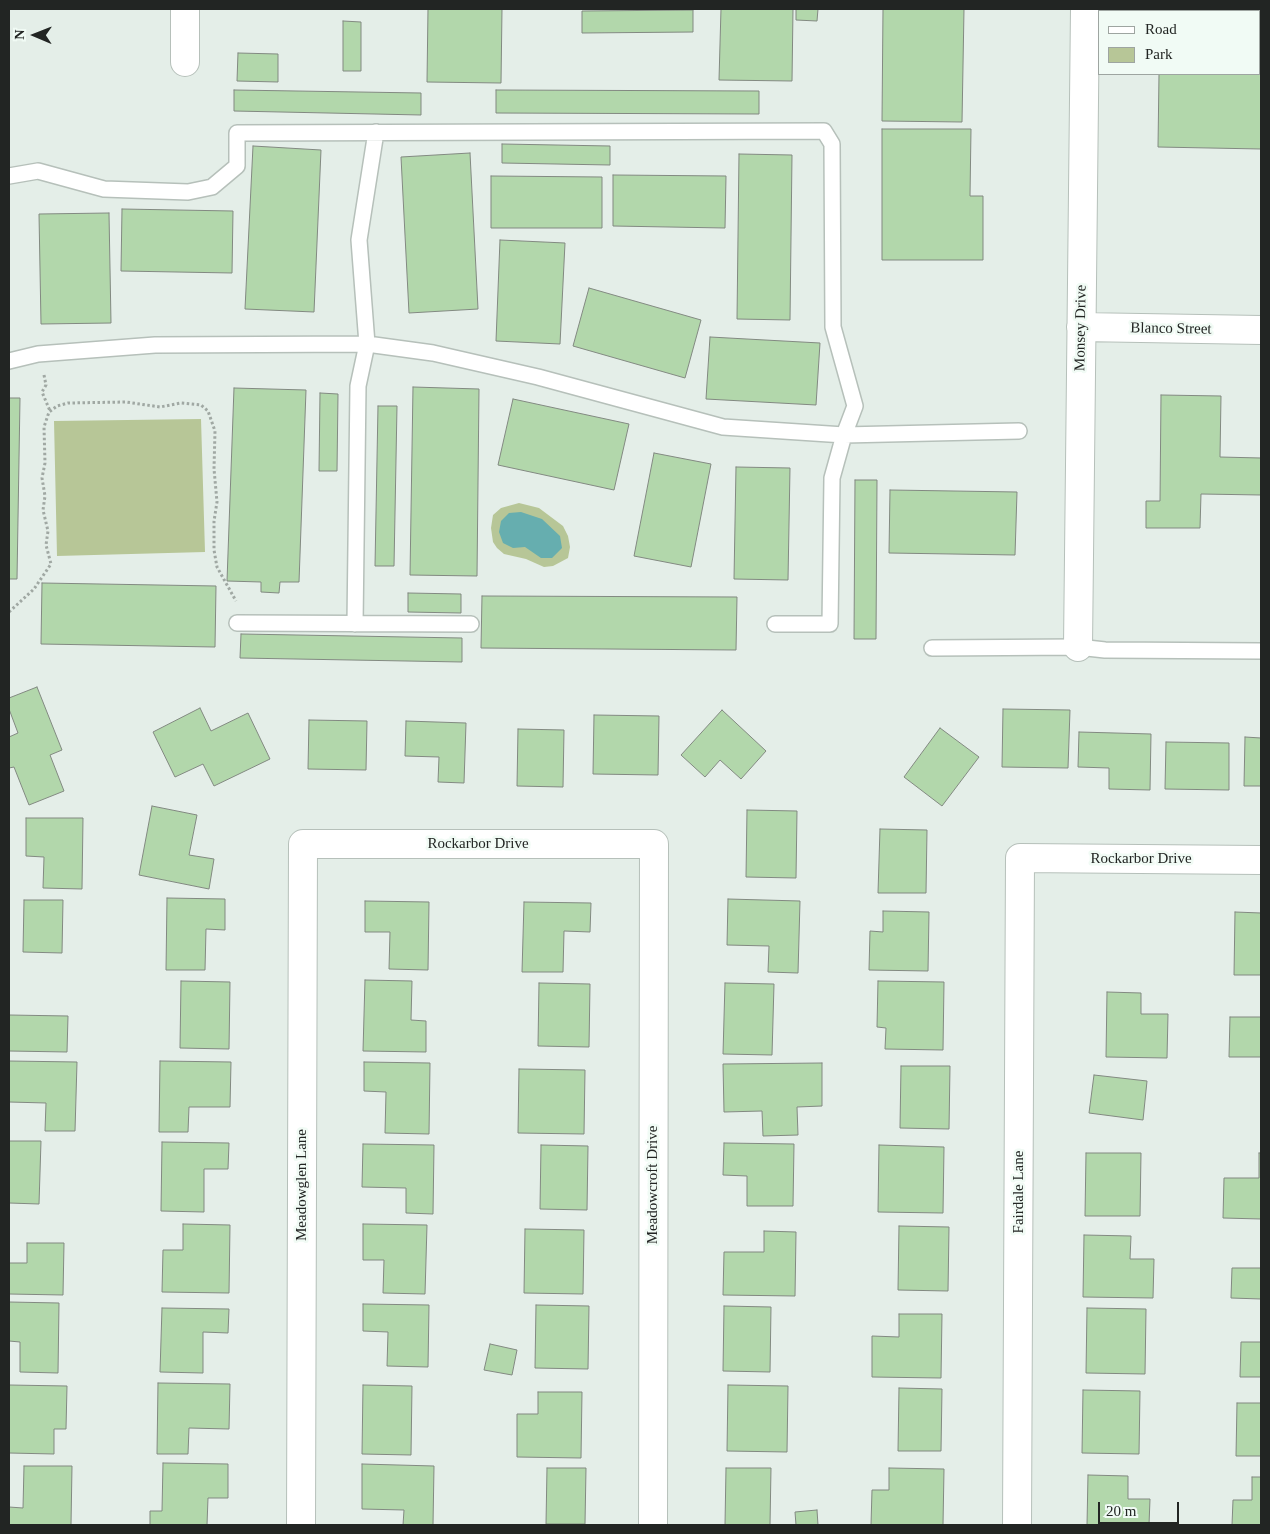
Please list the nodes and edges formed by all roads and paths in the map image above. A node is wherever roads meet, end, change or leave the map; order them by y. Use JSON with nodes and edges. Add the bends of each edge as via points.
{"nodes":[{"id":1,"x":185,"y":9,"type":"edge"},
{"id":2,"x":1084,"y":9,"type":"edge"},
{"id":3,"x":185,"y":62,"type":"dead end"},
{"id":4,"x":376,"y":132,"type":"junction"},
{"id":5,"x":9,"y":176,"type":"edge"},
{"id":6,"x":1081,"y":327,"type":"junction"},
{"id":7,"x":1261,"y":330,"type":"edge"},
{"id":8,"x":367,"y":344,"type":"junction"},
{"id":9,"x":38,"y":354,"type":"junction"},
{"id":10,"x":9,"y":361,"type":"edge"},
{"id":11,"x":50,"y":411,"type":"junction"},
{"id":12,"x":1019,"y":431,"type":"dead end"},
{"id":13,"x":844,"y":435,"type":"junction"},
{"id":14,"x":9,"y":612,"type":"edge"},
{"id":15,"x":236,"y":623,"type":"joint"},
{"id":16,"x":356,"y":624,"type":"junction"},
{"id":17,"x":471,"y":624,"type":"dead end"},
{"id":18,"x":774,"y":624,"type":"dead end"},
{"id":19,"x":1078,"y":647,"type":"junction"},
{"id":20,"x":932,"y":648,"type":"dead end"},
{"id":21,"x":1261,"y":651,"type":"edge"},
{"id":22,"x":303,"y":844,"type":"joint"},
{"id":23,"x":654,"y":844,"type":"joint"},
{"id":24,"x":1020,"y":858,"type":"joint"},
{"id":25,"x":1261,"y":860,"type":"edge"},
{"id":26,"x":301,"y":1525,"type":"edge"},
{"id":27,"x":653,"y":1525,"type":"edge"},
{"id":28,"x":1017,"y":1525,"type":"edge"}],
"edges":[{"from":1,"to":3,"type":"street"},
{"from":2,"to":6,"type":"street","name":"Monsey Drive"},
{"from":4,"to":5,"type":"lane","via":[[238,133],[237,166],[212,187],[188,192],[104,189],[38,171]]},
{"from":4,"to":8,"type":"lane","via":[[359,240]]},
{"from":4,"to":13,"type":"lane","via":[[824,131],[832,144],[833,327],[855,406]]},
{"from":6,"to":7,"type":"street","name":"Blanco Street"},
{"from":6,"to":19,"type":"street","name":"Monsey Drive"},
{"from":8,"to":9,"type":"lane","via":[[155,346]]},
{"from":8,"to":13,"type":"lane","via":[[538,376],[722,427]]},
{"from":8,"to":16,"type":"lane","via":[[358,386]]},
{"from":9,"to":10,"type":"lane"},
{"from":9,"to":11,"type":"path","via":[[46,385],[42,392]]},
{"from":11,"to":14,"type":"path","via":[[44,427],[42,478],[43,510],[48,531],[46,545],[51,564],[34,589]]},
{"from":11,"to":15,"type":"path","via":[[68,402],[126,402],[160,407],[181,403],[201,405],[208,410],[215,431],[217,502],[214,550],[217,567],[236,602]]},
{"from":12,"to":13,"type":"lane"},
{"from":13,"to":18,"type":"lane","via":[[832,478],[830,624]]},
{"from":15,"to":16,"type":"lane"},
{"from":16,"to":17,"type":"lane"},
{"from":19,"to":20,"type":"lane"},
{"from":19,"to":21,"type":"lane"},
{"from":22,"to":23,"type":"street","name":"Rockarbor Drive"},
{"from":22,"to":26,"type":"street","name":"Meadowglen Lane"},
{"from":23,"to":27,"type":"street","name":"Meadowcroft Drive"},
{"from":24,"to":25,"type":"street","name":"Rockarbor Drive"},
{"from":24,"to":28,"type":"street","name":"Fairdale Lane"}]}
